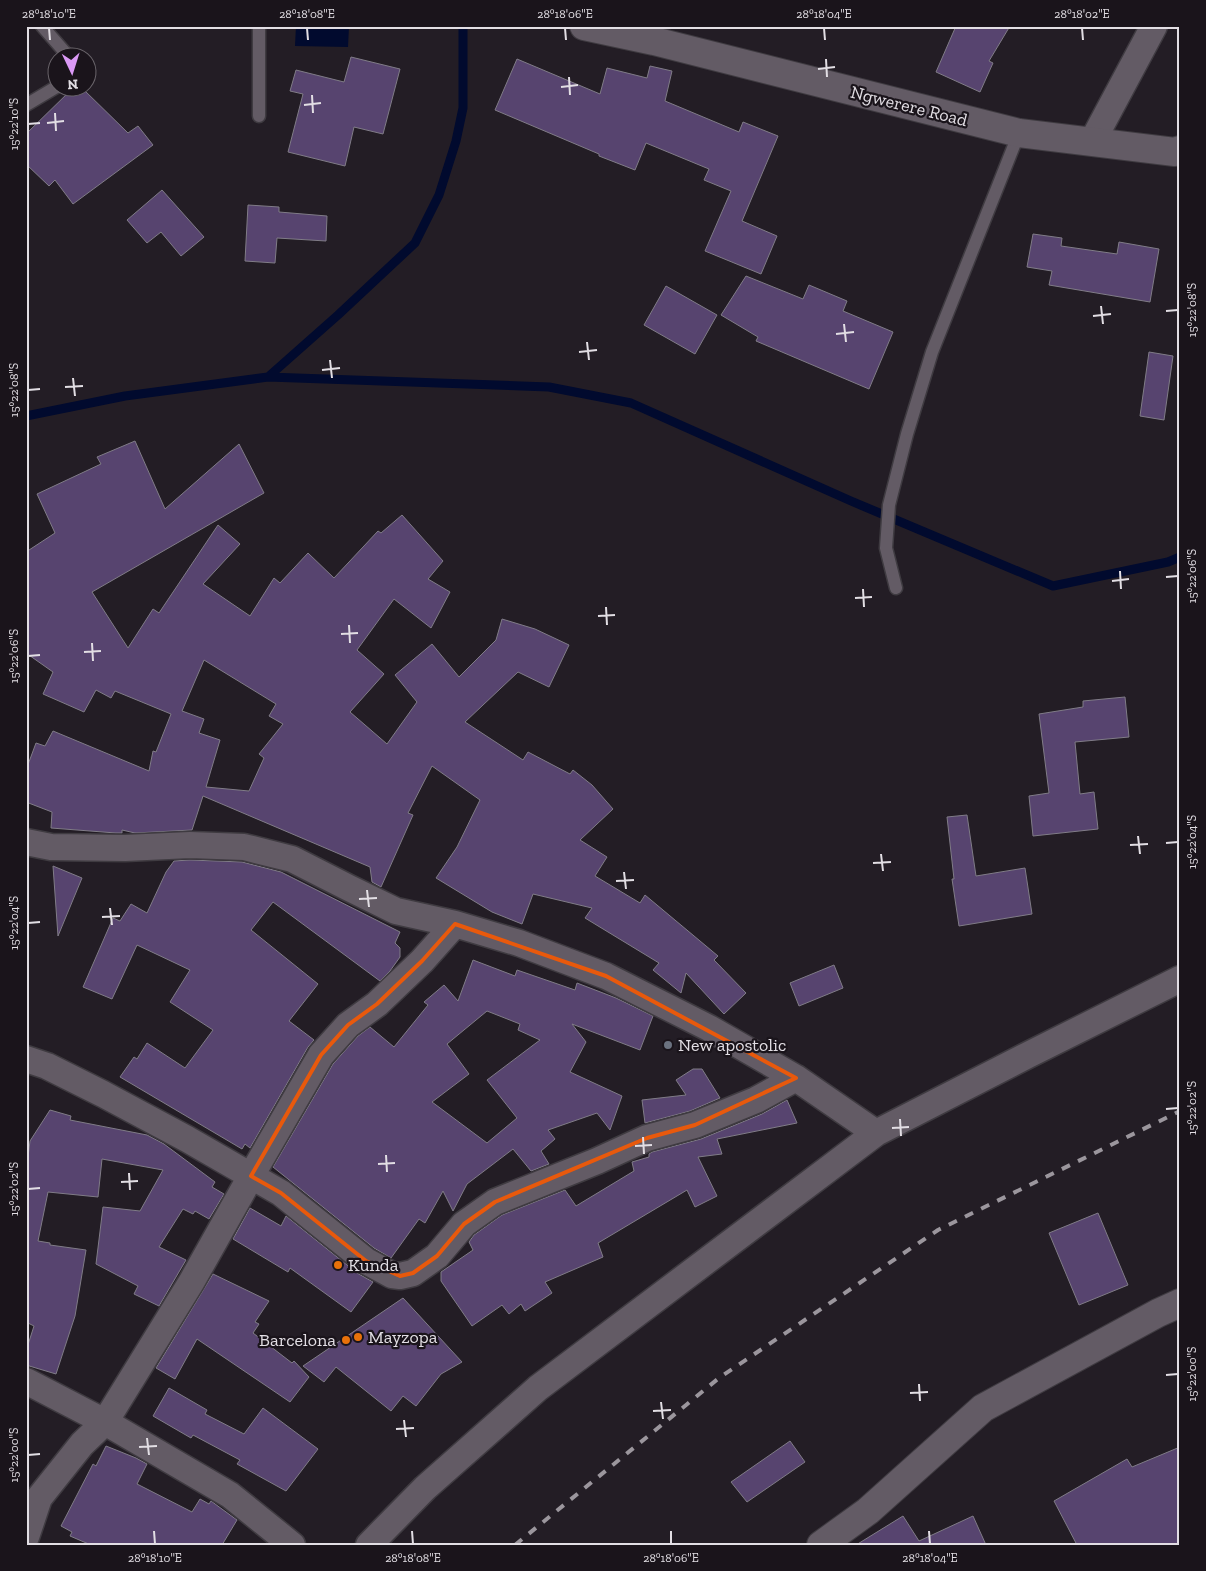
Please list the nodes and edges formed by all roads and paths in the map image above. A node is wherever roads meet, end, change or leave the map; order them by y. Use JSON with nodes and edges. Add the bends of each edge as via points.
{"nodes":[{"id":1,"x":42,"y":26,"type":"edge"},
{"id":2,"x":259,"y":26,"type":"edge"},
{"id":3,"x":584,"y":26,"type":"edge"},
{"id":4,"x":1154,"y":26,"type":"edge"},
{"id":5,"x":659,"y":33,"type":"edge"},
{"id":6,"x":61,"y":48,"type":"edge"},
{"id":7,"x":48,"y":92,"type":"edge"},
{"id":8,"x":26,"y":105,"type":"edge"},
{"id":9,"x":260,"y":116,"type":"dead end"},
{"id":10,"x":1019,"y":133,"type":"junction"},
{"id":11,"x":1092,"y":142,"type":"junction"},
{"id":12,"x":1180,"y":150,"type":"edge"},
{"id":13,"x":896,"y":588,"type":"dead end"},
{"id":14,"x":26,"y":842,"type":"edge"},
{"id":15,"x":456,"y":924,"type":"junction"},
{"id":16,"x":1180,"y":979,"type":"edge"},
{"id":17,"x":26,"y":1059,"type":"edge"},
{"id":18,"x":796,"y":1078,"type":"junction"},
{"id":19,"x":876,"y":1133,"type":"junction"},
{"id":20,"x":251,"y":1176,"type":"junction"},
{"id":21,"x":1180,"y":1304,"type":"edge"},
{"id":22,"x":26,"y":1381,"type":"edge"},
{"id":23,"x":105,"y":1422,"type":"junction"},
{"id":24,"x":26,"y":1537,"type":"edge"},
{"id":25,"x":292,"y":1545,"type":"edge"},
{"id":26,"x":369,"y":1545,"type":"edge"},
{"id":27,"x":821,"y":1545,"type":"edge"}],
"edges":[{"from":1,"to":6,"type":"lane"},
{"from":2,"to":9,"type":"lane"},
{"from":3,"to":5,"type":"street","name":"Ngwerere Road"},
{"from":4,"to":11,"type":"street"},
{"from":5,"to":10,"type":"street","name":"Ngwerere Road"},
{"from":7,"to":8,"type":"lane"},
{"from":10,"to":11,"type":"street","name":"Ngwerere Road"},
{"from":10,"to":13,"type":"lane","via":[[932,352],[907,434],[889,505],[886,548]]},
{"from":11,"to":12,"type":"street","name":"Ngwerere Road"},
{"from":14,"to":15,"type":"street","via":[[125,848],[244,847],[292,859],[396,910]]},
{"from":15,"to":18,"type":"street","via":[[519,943],[606,976],[709,1028]]},
{"from":15,"to":20,"type":"street","via":[[422,962],[377,1004],[348,1025],[321,1055]]},
{"from":16,"to":19,"type":"street"},
{"from":17,"to":20,"type":"street","via":[[103,1094]]},
{"from":18,"to":19,"type":"street"},
{"from":18,"to":20,"type":"street","via":[[756,1100],[703,1122],[647,1138],[597,1162],[495,1202],[464,1224],[437,1256],[413,1272],[400,1276],[366,1261],[281,1193]]},
{"from":19,"to":26,"type":"street","via":[[538,1388],[425,1488]]},
{"from":20,"to":23,"type":"street","via":[[192,1281]]},
{"from":21,"to":27,"type":"street","via":[[984,1408],[868,1512]]},
{"from":22,"to":23,"type":"street"},
{"from":23,"to":24,"type":"street","via":[[82,1444],[40,1498]]},
{"from":23,"to":25,"type":"street","via":[[230,1495]]}]}
